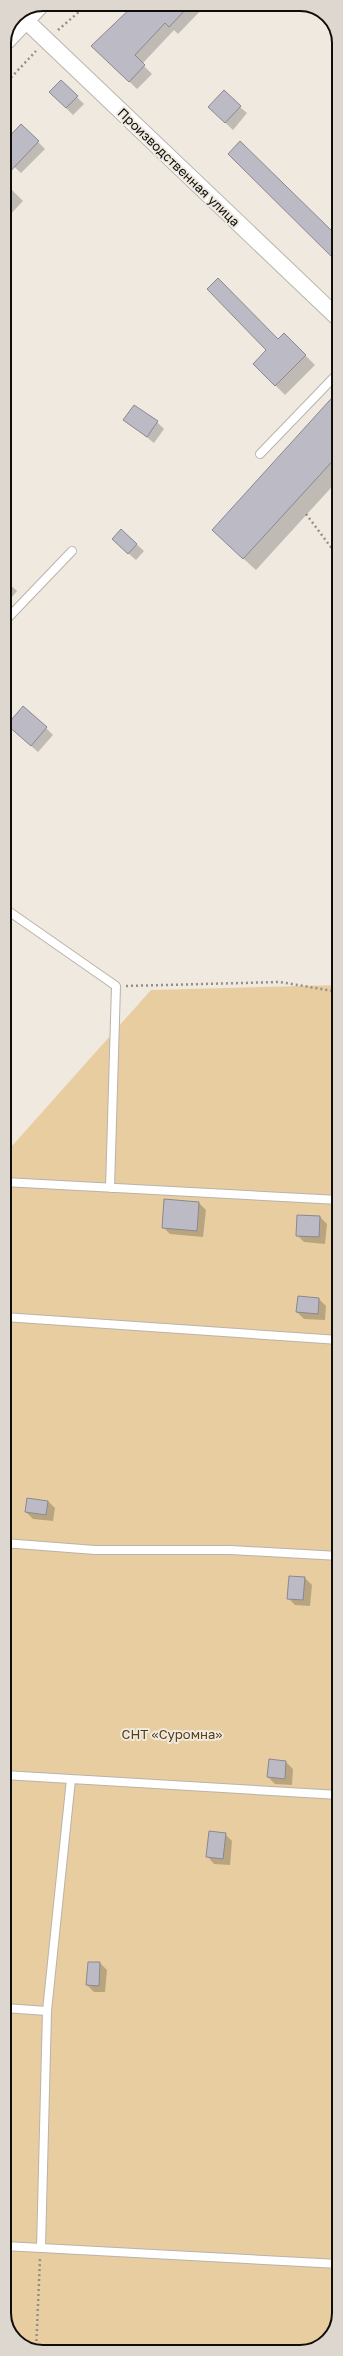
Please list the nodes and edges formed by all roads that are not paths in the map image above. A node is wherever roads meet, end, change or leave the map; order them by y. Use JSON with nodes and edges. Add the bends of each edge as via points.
{"nodes":[{"id":1,"x":23,"y":17,"type":"edge"},
{"id":2,"x":22,"y":18,"type":"edge"},
{"id":3,"x":13,"y":31,"type":"edge"},
{"id":4,"x":332,"y":313,"type":"edge"},
{"id":5,"x":332,"y":379,"type":"edge"},
{"id":6,"x":260,"y":454,"type":"dead end"},
{"id":7,"x":72,"y":551,"type":"dead end"},
{"id":8,"x":11,"y":614,"type":"edge"},
{"id":9,"x":11,"y":913,"type":"edge"},
{"id":10,"x":11,"y":1182,"type":"edge"},
{"id":11,"x":110,"y":1188,"type":"junction"},
{"id":12,"x":332,"y":1200,"type":"edge"},
{"id":13,"x":11,"y":1317,"type":"edge"},
{"id":14,"x":332,"y":1340,"type":"edge"},
{"id":15,"x":11,"y":1544,"type":"edge"},
{"id":16,"x":332,"y":1556,"type":"edge"},
{"id":17,"x":11,"y":1775,"type":"edge"},
{"id":18,"x":71,"y":1779,"type":"junction"},
{"id":19,"x":332,"y":1795,"type":"edge"},
{"id":20,"x":11,"y":2008,"type":"edge"},
{"id":21,"x":47,"y":2010,"type":"junction"},
{"id":22,"x":11,"y":2246,"type":"edge"},
{"id":23,"x":41,"y":2248,"type":"junction"},
{"id":24,"x":332,"y":2264,"type":"edge"}],
"edges":[{"from":1,"to":4,"type":"street","name":"Производственная улица"},
{"from":2,"to":3,"type":"street"},
{"from":5,"to":6,"type":"lane"},
{"from":7,"to":8,"type":"lane"},
{"from":9,"to":11,"type":"lane","via":[[116,986]]},
{"from":10,"to":11,"type":"lane"},
{"from":11,"to":12,"type":"lane"},
{"from":13,"to":14,"type":"lane"},
{"from":15,"to":16,"type":"lane","via":[[95,1550],[231,1550]]},
{"from":17,"to":18,"type":"lane"},
{"from":18,"to":19,"type":"lane"},
{"from":18,"to":21,"type":"lane"},
{"from":20,"to":21,"type":"lane"},
{"from":21,"to":23,"type":"lane"},
{"from":22,"to":23,"type":"lane"},
{"from":23,"to":24,"type":"lane"}]}
